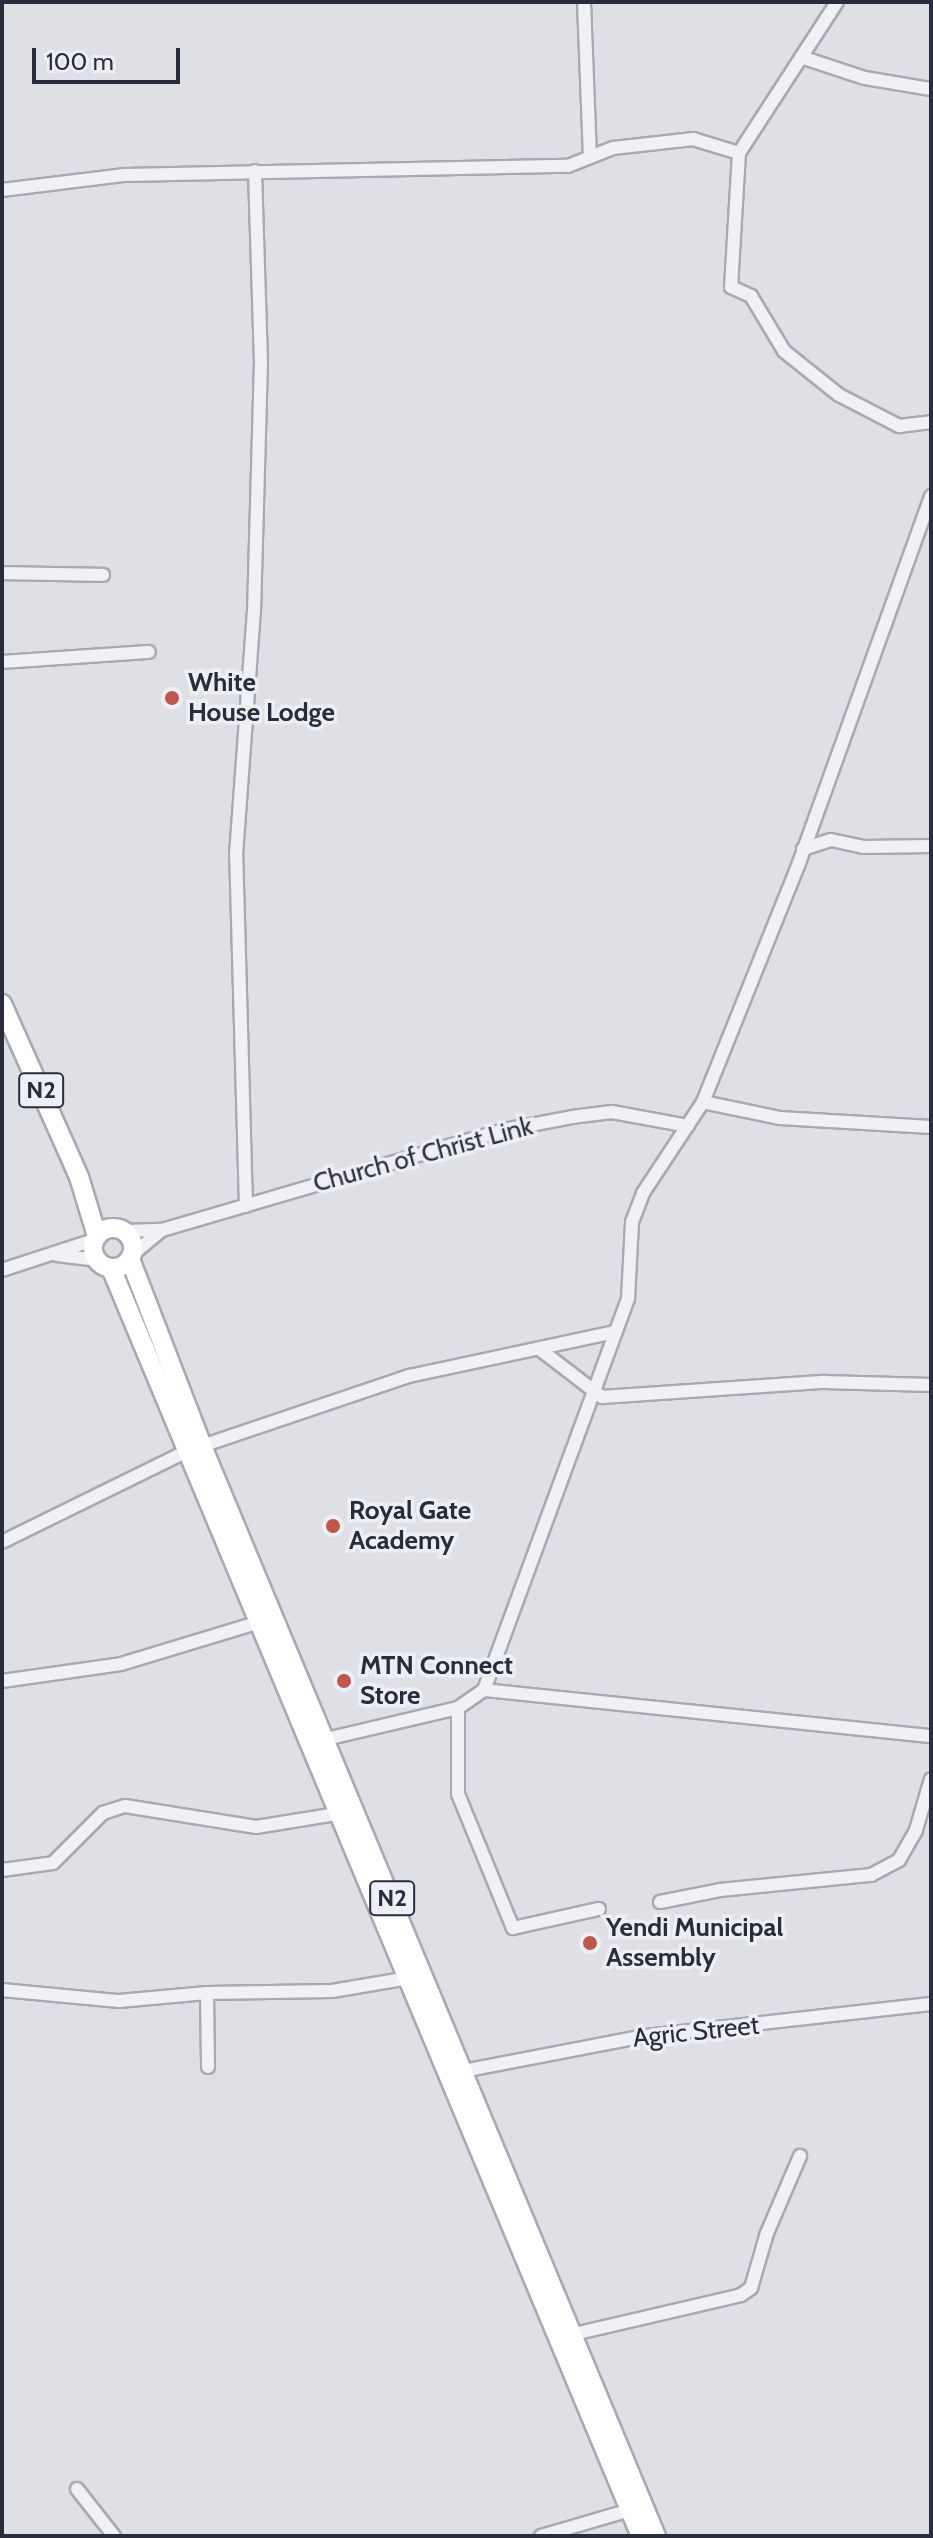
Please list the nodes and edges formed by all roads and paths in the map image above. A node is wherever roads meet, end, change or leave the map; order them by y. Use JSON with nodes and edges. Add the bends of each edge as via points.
{"nodes":[{"id":1,"x":584,"y":2,"type":"edge"},
{"id":2,"x":837,"y":2,"type":"edge"},
{"id":3,"x":801,"y":57,"type":"junction"},
{"id":4,"x":931,"y":89,"type":"edge"},
{"id":5,"x":739,"y":153,"type":"junction"},
{"id":6,"x":590,"y":157,"type":"junction"},
{"id":7,"x":255,"y":171,"type":"junction"},
{"id":8,"x":2,"y":190,"type":"edge"},
{"id":9,"x":931,"y":422,"type":"edge"},
{"id":10,"x":931,"y":496,"type":"edge"},
{"id":11,"x":926,"y":524,"type":"edge"},
{"id":12,"x":2,"y":573,"type":"edge"},
{"id":13,"x":103,"y":575,"type":"dead end"},
{"id":14,"x":149,"y":652,"type":"dead end"},
{"id":15,"x":2,"y":662,"type":"edge"},
{"id":16,"x":931,"y":846,"type":"edge"},
{"id":17,"x":803,"y":849,"type":"junction"},
{"id":18,"x":2,"y":1004,"type":"edge"},
{"id":19,"x":703,"y":1102,"type":"junction"},
{"id":20,"x":688,"y":1126,"type":"junction"},
{"id":21,"x":931,"y":1127,"type":"edge"},
{"id":22,"x":79,"y":1177,"type":"junction"},
{"id":23,"x":246,"y":1206,"type":"junction"},
{"id":24,"x":120,"y":1229,"type":"junction"},
{"id":25,"x":162,"y":1230,"type":"junction"},
{"id":26,"x":96,"y":1238,"type":"junction"},
{"id":27,"x":54,"y":1255,"type":"junction"},
{"id":28,"x":131,"y":1257,"type":"junction"},
{"id":29,"x":104,"y":1264,"type":"junction"},
{"id":30,"x":2,"y":1270,"type":"edge"},
{"id":31,"x":615,"y":1332,"type":"junction"},
{"id":32,"x":542,"y":1351,"type":"junction"},
{"id":33,"x":931,"y":1385,"type":"edge"},
{"id":34,"x":595,"y":1393,"type":"junction"},
{"id":35,"x":195,"y":1448,"type":"junction"},
{"id":36,"x":2,"y":1542,"type":"edge"},
{"id":37,"x":259,"y":1622,"type":"junction"},
{"id":38,"x":2,"y":1681,"type":"edge"},
{"id":39,"x":484,"y":1690,"type":"junction"},
{"id":40,"x":458,"y":1708,"type":"junction"},
{"id":41,"x":931,"y":1736,"type":"edge"},
{"id":42,"x":326,"y":1739,"type":"junction"},
{"id":43,"x":931,"y":1779,"type":"edge"},
{"id":44,"x":342,"y":1813,"type":"junction"},
{"id":45,"x":2,"y":1870,"type":"edge"},
{"id":46,"x":660,"y":1902,"type":"dead end"},
{"id":47,"x":599,"y":1909,"type":"dead end"},
{"id":48,"x":409,"y":1978,"type":"junction"},
{"id":49,"x":2,"y":1990,"type":"edge"},
{"id":50,"x":207,"y":1993,"type":"junction"},
{"id":51,"x":931,"y":2004,"type":"edge"},
{"id":52,"x":208,"y":2067,"type":"dead end"},
{"id":53,"x":457,"y":2073,"type":"junction"},
{"id":54,"x":800,"y":2156,"type":"dead end"},
{"id":55,"x":574,"y":2334,"type":"junction"},
{"id":56,"x":77,"y":2489,"type":"dead end"},
{"id":57,"x":630,"y":2510,"type":"junction"},
{"id":58,"x":114,"y":2536,"type":"edge"},
{"id":59,"x":541,"y":2536,"type":"edge"},
{"id":60,"x":641,"y":2536,"type":"edge"},
{"id":61,"x":656,"y":2536,"type":"edge"}],
"edges":[{"from":1,"to":6,"type":"street"},
{"from":2,"to":3,"type":"street"},
{"from":3,"to":4,"type":"street","via":[[865,78]]},
{"from":3,"to":5,"type":"street"},
{"from":5,"to":6,"type":"street","via":[[693,139],[613,148]]},
{"from":5,"to":9,"type":"street","via":[[731,287],[751,296],[784,351],[839,395],[899,426]]},
{"from":6,"to":7,"type":"street","via":[[568,166]]},
{"from":7,"to":8,"type":"street","via":[[125,175]]},
{"from":7,"to":23,"type":"street","via":[[261,363],[255,564],[236,855]]},
{"from":10,"to":11,"type":"street"},
{"from":11,"to":17,"type":"street"},
{"from":12,"to":13,"type":"street"},
{"from":14,"to":15,"type":"street"},
{"from":16,"to":17,"type":"street","via":[[863,847],[831,840]]},
{"from":17,"to":19,"type":"street"},
{"from":18,"to":22,"type":"highway","number":"N2"},
{"from":19,"to":20,"type":"street"},
{"from":19,"to":21,"type":"street","via":[[780,1118]]},
{"from":20,"to":23,"type":"street","name":"Church of Christ Link","via":[[612,1112],[572,1117],[504,1130]]},
{"from":20,"to":31,"type":"street","via":[[643,1193],[632,1222],[628,1299]]},
{"from":22,"to":24,"type":"highway","number":"N2"},
{"from":22,"to":26,"type":"highway","number":"N2"},
{"from":23,"to":25,"type":"street","name":"Church of Christ Link"},
{"from":24,"to":25,"type":"street","name":"Church of Christ Link"},
{"from":24,"to":26,"type":"highway"},
{"from":24,"to":28,"type":"highway","via":[[133,1244]]},
{"from":25,"to":28,"type":"street","name":"Church of Christ Link"},
{"from":26,"to":27,"type":"street"},
{"from":26,"to":29,"type":"highway"},
{"from":27,"to":29,"type":"street"},
{"from":27,"to":30,"type":"street"},
{"from":28,"to":29,"type":"highway"},
{"from":28,"to":35,"type":"highway","number":"N2"},
{"from":29,"to":35,"type":"highway","number":"N2"},
{"from":31,"to":32,"type":"street"},
{"from":31,"to":34,"type":"street"},
{"from":32,"to":34,"type":"street"},
{"from":32,"to":35,"type":"street","via":[[525,1349],[409,1376]]},
{"from":33,"to":34,"type":"street","via":[[824,1382],[619,1398]]},
{"from":34,"to":39,"type":"street","via":[[564,1461],[537,1559]]},
{"from":35,"to":36,"type":"street"},
{"from":35,"to":37,"type":"highway","number":"N2"},
{"from":35,"to":42,"type":"highway","number":"N2"},
{"from":37,"to":38,"type":"street","via":[[121,1664]]},
{"from":37,"to":44,"type":"highway","number":"N2"},
{"from":39,"to":40,"type":"street"},
{"from":39,"to":41,"type":"street"},
{"from":40,"to":42,"type":"street"},
{"from":40,"to":47,"type":"street","via":[[458,1794],[513,1928]]},
{"from":42,"to":53,"type":"highway","number":"N2"},
{"from":43,"to":46,"type":"street","via":[[916,1830],[899,1860],[871,1875],[720,1890]]},
{"from":44,"to":45,"type":"street","via":[[256,1827],[125,1806],[103,1813],[53,1863]]},
{"from":44,"to":48,"type":"highway","number":"N2"},
{"from":48,"to":50,"type":"street","via":[[332,1991]]},
{"from":48,"to":53,"type":"highway","number":"N2"},
{"from":49,"to":50,"type":"street","via":[[119,2001]]},
{"from":50,"to":52,"type":"street"},
{"from":51,"to":53,"type":"street","name":"Agric Street","via":[[645,2036]]},
{"from":53,"to":55,"type":"highway","number":"N2"},
{"from":53,"to":57,"type":"highway","number":"N2"},
{"from":54,"to":55,"type":"street","via":[[767,2233],[751,2288],[741,2295]]},
{"from":55,"to":61,"type":"highway","number":"N2"},
{"from":56,"to":58,"type":"street"},
{"from":57,"to":59,"type":"street"},
{"from":57,"to":60,"type":"highway","number":"N2"}]}
